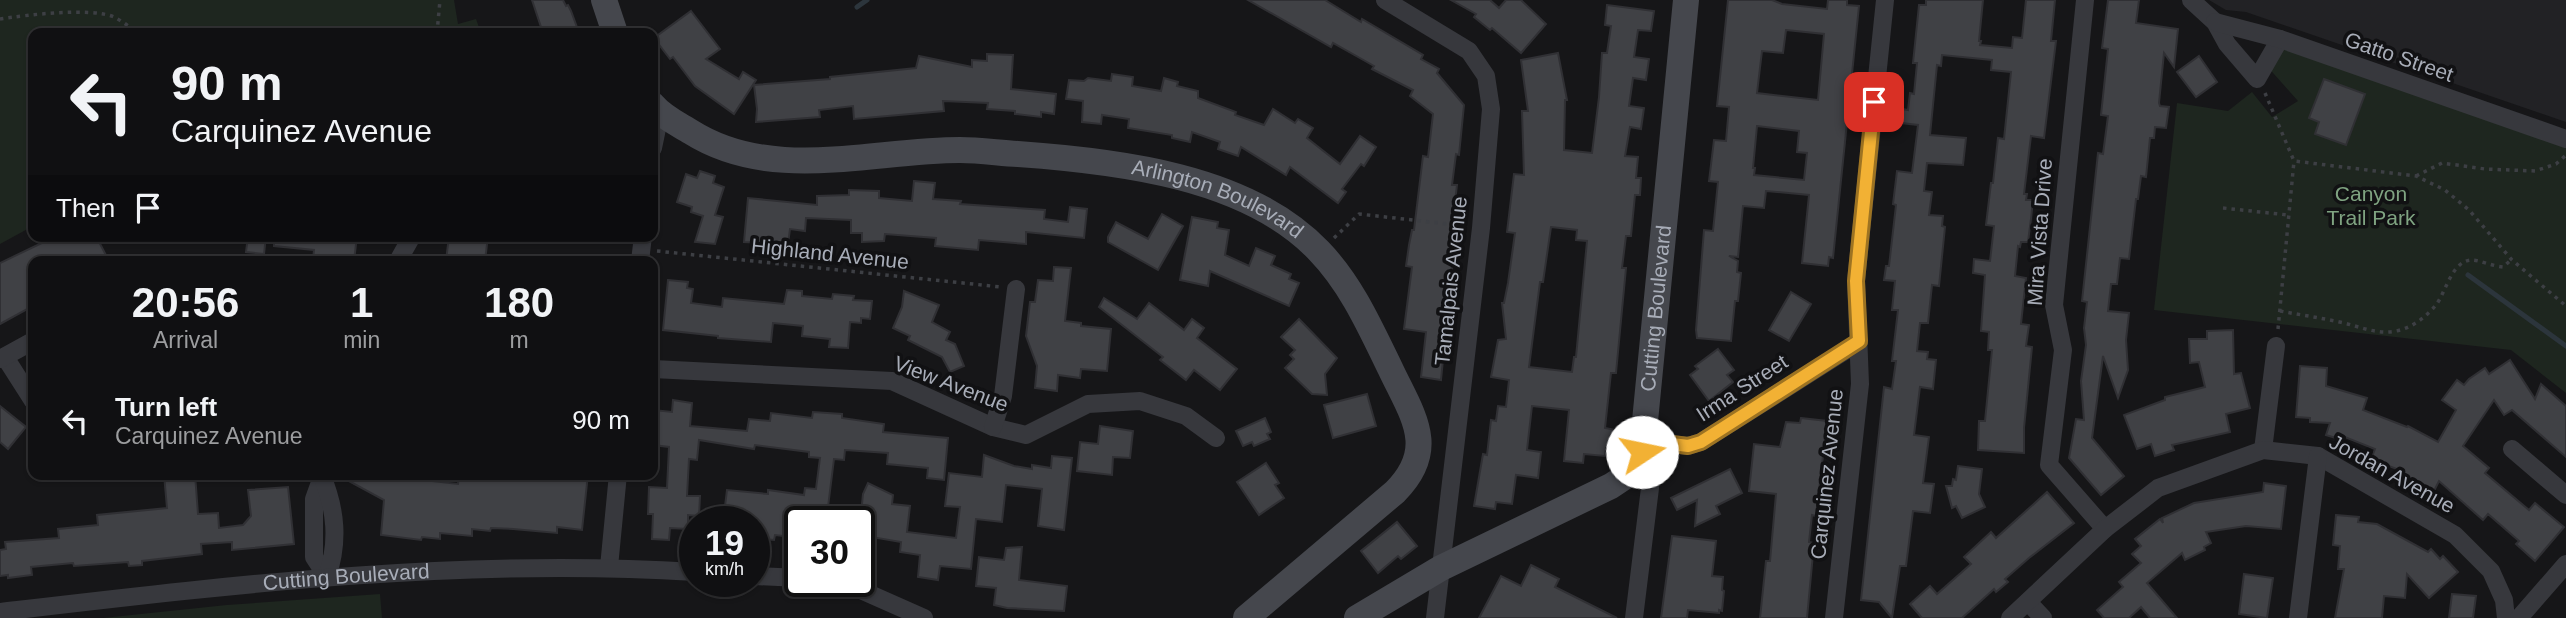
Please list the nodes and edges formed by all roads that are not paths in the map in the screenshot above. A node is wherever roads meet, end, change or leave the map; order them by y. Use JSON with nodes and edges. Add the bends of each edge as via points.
{"nodes":[{"id":1,"x":604,"y":0,"type":"edge"},
{"id":2,"x":1385,"y":0,"type":"edge"},
{"id":3,"x":1686,"y":0,"type":"edge"},
{"id":4,"x":1885,"y":0,"type":"edge"},
{"id":5,"x":2085,"y":0,"type":"edge"},
{"id":6,"x":2191,"y":0,"type":"edge"},
{"id":7,"x":2215,"y":22,"type":"junction"},
{"id":8,"x":613,"y":28,"type":"edge"},
{"id":9,"x":2280,"y":39,"type":"junction"},
{"id":10,"x":658,"y":110,"type":"edge"},
{"id":11,"x":2566,"y":139,"type":"edge"},
{"id":12,"x":1016,"y":289,"type":"road end"},
{"id":13,"x":1859,"y":341,"type":"junction"},
{"id":14,"x":28,"y":344,"type":"edge"},
{"id":15,"x":2276,"y":346,"type":"dead end"},
{"id":16,"x":2,"y":358,"type":"edge"},
{"id":17,"x":658,"y":369,"type":"edge"},
{"id":18,"x":28,"y":394,"type":"edge"},
{"id":19,"x":993,"y":427,"type":"junction"},
{"id":20,"x":1216,"y":438,"type":"dead end"},
{"id":21,"x":2512,"y":449,"type":"dead end"},
{"id":22,"x":2263,"y":450,"type":"junction"},
{"id":23,"x":1642,"y":452,"type":"junction"},
{"id":24,"x":2318,"y":456,"type":"junction"},
{"id":25,"x":321,"y":480,"type":"edge"},
{"id":26,"x":617,"y":480,"type":"edge"},
{"id":27,"x":2566,"y":495,"type":"edge"},
{"id":28,"x":2105,"y":529,"type":"junction"},
{"id":29,"x":2566,"y":564,"type":"edge"},
{"id":30,"x":608,"y":566,"type":"junction"},
{"id":31,"x":1441,"y":568,"type":"junction"},
{"id":32,"x":679,"y":571,"type":"edge"},
{"id":33,"x":327,"y":577,"type":"junction"},
{"id":34,"x":875,"y":596,"type":"edge"},
{"id":35,"x":2028,"y":602,"type":"junction"},
{"id":36,"x":0,"y":612,"type":"edge"},
{"id":37,"x":925,"y":618,"type":"edge"},
{"id":38,"x":1246,"y":618,"type":"edge"},
{"id":39,"x":1357,"y":618,"type":"edge"},
{"id":40,"x":1435,"y":618,"type":"edge"},
{"id":41,"x":1634,"y":618,"type":"edge"},
{"id":42,"x":1834,"y":618,"type":"edge"},
{"id":43,"x":2010,"y":618,"type":"edge"},
{"id":44,"x":2043,"y":618,"type":"edge"},
{"id":45,"x":2298,"y":618,"type":"edge"},
{"id":46,"x":2505,"y":618,"type":"edge"},
{"id":47,"x":2519,"y":618,"type":"edge"}],
"edges":[{"from":1,"to":8,"type":"main road"},
{"from":2,"to":31,"type":"street","name":"Tamalpais Avenue","via":[[1469,51],[1486,76],[1491,109]]},
{"from":3,"to":23,"type":"main road","name":"Cutting Boulevard"},
{"from":4,"to":13,"type":"street","name":"Carquinez Avenue","via":[[1856,281]]},
{"from":5,"to":28,"type":"street","name":"Mira Vista Drive","via":[[2054,304],[2063,350],[2049,465]]},
{"from":6,"to":7,"type":"street"},
{"from":7,"to":9,"type":"street","name":"Gatto Street"},
{"from":7,"to":9,"type":"street","via":[[2257,79]]},
{"from":9,"to":11,"type":"street","name":"Gatto Street"},
{"from":10,"to":38,"type":"main road","name":"Arlington Boulevard","via":[[708,144],[741,156],[830,159],[960,150],[1070,158],[1149,171],[1221,190],[1266,210],[1320,251],[1368,321],[1416,424],[1419,452],[1415,468],[1395,492]]},
{"from":12,"to":19,"type":"street","via":[[1003,396]]},
{"from":13,"to":23,"type":"street","name":"Irma Street","via":[[1701,442]]},
{"from":13,"to":42,"type":"street","name":"Carquinez Avenue","via":[[1860,384]]},
{"from":14,"to":16,"type":"street"},
{"from":15,"to":22,"type":"street"},
{"from":16,"to":18,"type":"street"},
{"from":17,"to":19,"type":"street","name":"View Avenue","via":[[892,381]]},
{"from":19,"to":20,"type":"street","name":"View Avenue","via":[[1026,435],[1088,404],[1140,401],[1186,416]]},
{"from":21,"to":27,"type":"street"},
{"from":22,"to":24,"type":"street","name":"Jordan Avenue"},
{"from":22,"to":28,"type":"street","name":"Jordan Avenue","via":[[2158,488]]},
{"from":23,"to":31,"type":"main road","via":[[1629,474],[1611,486]]},
{"from":23,"to":41,"type":"street","via":[[1650,488]]},
{"from":24,"to":45,"type":"street"},
{"from":24,"to":46,"type":"street","name":"Jordan Avenue","via":[[2455,535],[2491,571],[2504,600]]},
{"from":25,"to":33,"type":"street","via":[[314,499],[314,557]]},
{"from":26,"to":30,"type":"street"},
{"from":28,"to":35,"type":"street","name":"Jordan Avenue"},
{"from":29,"to":47,"type":"street"},
{"from":30,"to":32,"type":"street","name":"Cutting Boulevard"},
{"from":30,"to":33,"type":"street","name":"Cutting Boulevard"},
{"from":31,"to":39,"type":"main road"},
{"from":31,"to":40,"type":"street","name":"Tamalpais Avenue"},
{"from":33,"to":36,"type":"street","name":"Cutting Boulevard"},
{"from":34,"to":37,"type":"street"},
{"from":35,"to":43,"type":"street","name":"Jordan Avenue"},
{"from":35,"to":44,"type":"street"}]}
